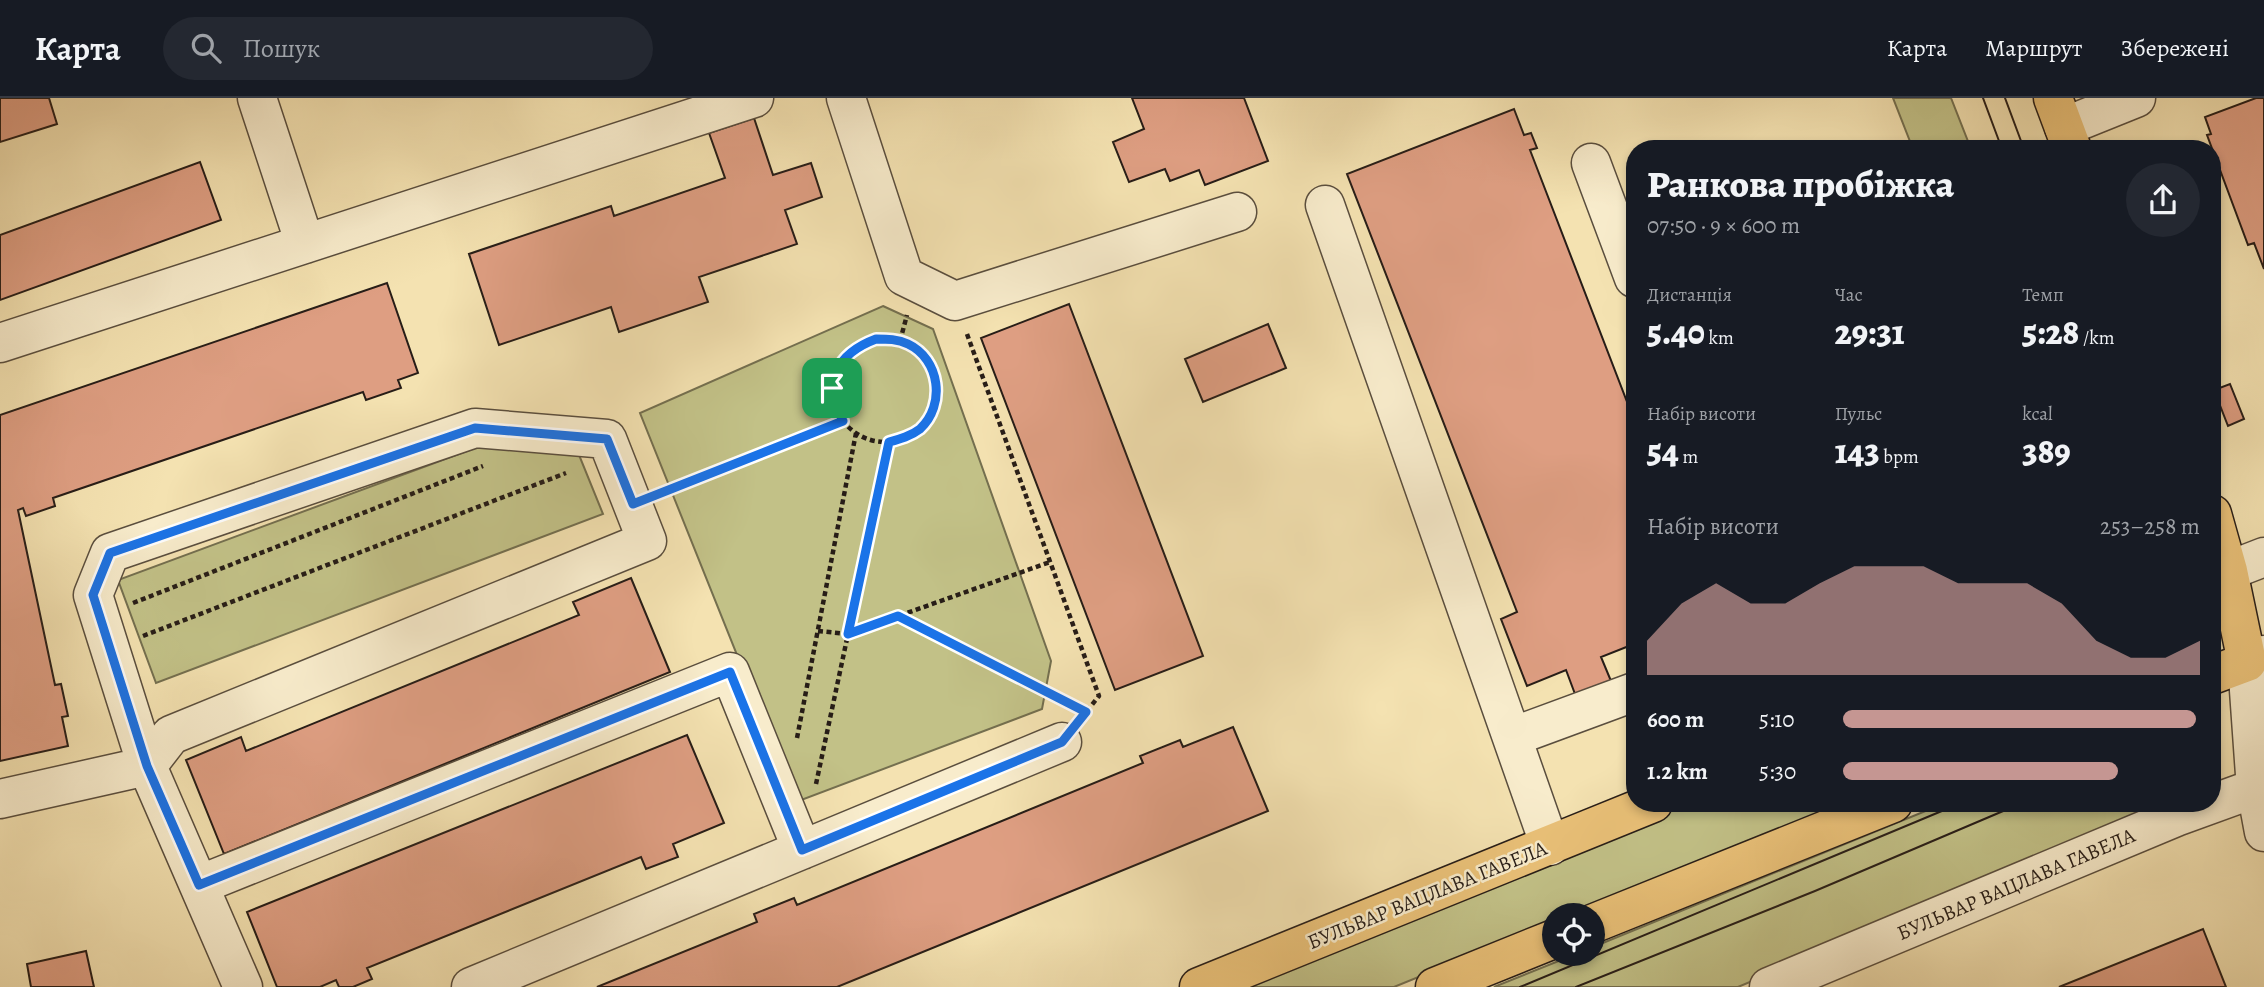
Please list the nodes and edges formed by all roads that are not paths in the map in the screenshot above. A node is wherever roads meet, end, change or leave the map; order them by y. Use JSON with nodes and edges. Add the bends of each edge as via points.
{"nodes":[{"id":1,"x":257,"y":98,"type":"edge"},
{"id":2,"x":754,"y":98,"type":"edge"},
{"id":3,"x":846,"y":98,"type":"edge"},
{"id":4,"x":2136,"y":98,"type":"edge"},
{"id":5,"x":2063,"y":125,"type":"edge"},
{"id":6,"x":1591,"y":163,"type":"dead end"},
{"id":7,"x":1325,"y":205,"type":"dead end"},
{"id":8,"x":1237,"y":212,"type":"dead end"},
{"id":9,"x":305,"y":244,"type":"junction"},
{"id":10,"x":1626,"y":257,"type":"edge"},
{"id":11,"x":0,"y":343,"type":"edge"},
{"id":12,"x":2264,"y":557,"type":"edge"},
{"id":13,"x":2221,"y":574,"type":"edge"},
{"id":14,"x":2221,"y":576,"type":"edge"},
{"id":15,"x":2256,"y":658,"type":"edge"},
{"id":16,"x":2221,"y":672,"type":"edge"},
{"id":17,"x":1626,"y":695,"type":"edge"},
{"id":18,"x":1512,"y":737,"type":"junction"},
{"id":19,"x":1062,"y":742,"type":"road end"},
{"id":20,"x":147,"y":766,"type":"junction"},
{"id":21,"x":2260,"y":787,"type":"edge"},
{"id":22,"x":0,"y":799,"type":"edge"},
{"id":23,"x":2221,"y":801,"type":"edge"},
{"id":24,"x":1631,"y":812,"type":"edge"},
{"id":25,"x":1871,"y":812,"type":"edge"},
{"id":26,"x":2191,"y":812,"type":"edge"},
{"id":27,"x":2264,"y":832,"type":"edge"},
{"id":28,"x":1550,"y":846,"type":"junction"},
{"id":29,"x":802,"y":850,"type":"junction"},
{"id":30,"x":199,"y":885,"type":"junction"},
{"id":31,"x":1605,"y":919,"type":"edge"},
{"id":32,"x":1542,"y":944,"type":"edge"},
{"id":33,"x":243,"y":987,"type":"edge"},
{"id":34,"x":471,"y":987,"type":"edge"},
{"id":35,"x":1199,"y":987,"type":"edge"},
{"id":36,"x":1435,"y":987,"type":"edge"},
{"id":37,"x":1769,"y":987,"type":"edge"}],
"edges":[{"from":1,"to":9,"type":"street"},
{"from":2,"to":9,"type":"street"},
{"from":3,"to":8,"type":"street","via":[[904,276],[955,300]]},
{"from":4,"to":5,"type":"street"},
{"from":6,"to":10,"type":"street"},
{"from":7,"to":18,"type":"street"},
{"from":9,"to":11,"type":"street"},
{"from":12,"to":13,"type":"street"},
{"from":14,"to":15,"type":"main road"},
{"from":15,"to":16,"type":"main road"},
{"from":15,"to":21,"type":"street"},
{"from":17,"to":18,"type":"street"},
{"from":18,"to":28,"type":"street"},
{"from":19,"to":29,"type":"street"},
{"from":20,"to":20,"type":"street","via":[[171,734],[648,541],[607,439],[475,428],[110,553],[93,595]]},
{"from":20,"to":22,"type":"street"},
{"from":20,"to":30,"type":"street"},
{"from":21,"to":23,"type":"street","name":"БУЛЬВАР ВАЦЛАВА ГАВЕЛА"},
{"from":21,"to":27,"type":"street"},
{"from":24,"to":28,"type":"main road","name":"БУЛЬВАР ВАЦЛАВА ГАВЕЛА"},
{"from":25,"to":31,"type":"main road"},
{"from":26,"to":37,"type":"street","name":"БУЛЬВАР ВАЦЛАВА ГАВЕЛА"},
{"from":28,"to":35,"type":"main road","name":"БУЛЬВАР ВАЦЛАВА ГАВЕЛА"},
{"from":29,"to":30,"type":"street","via":[[730,672]]},
{"from":29,"to":34,"type":"street"},
{"from":30,"to":33,"type":"street"},
{"from":32,"to":36,"type":"main road"}]}
